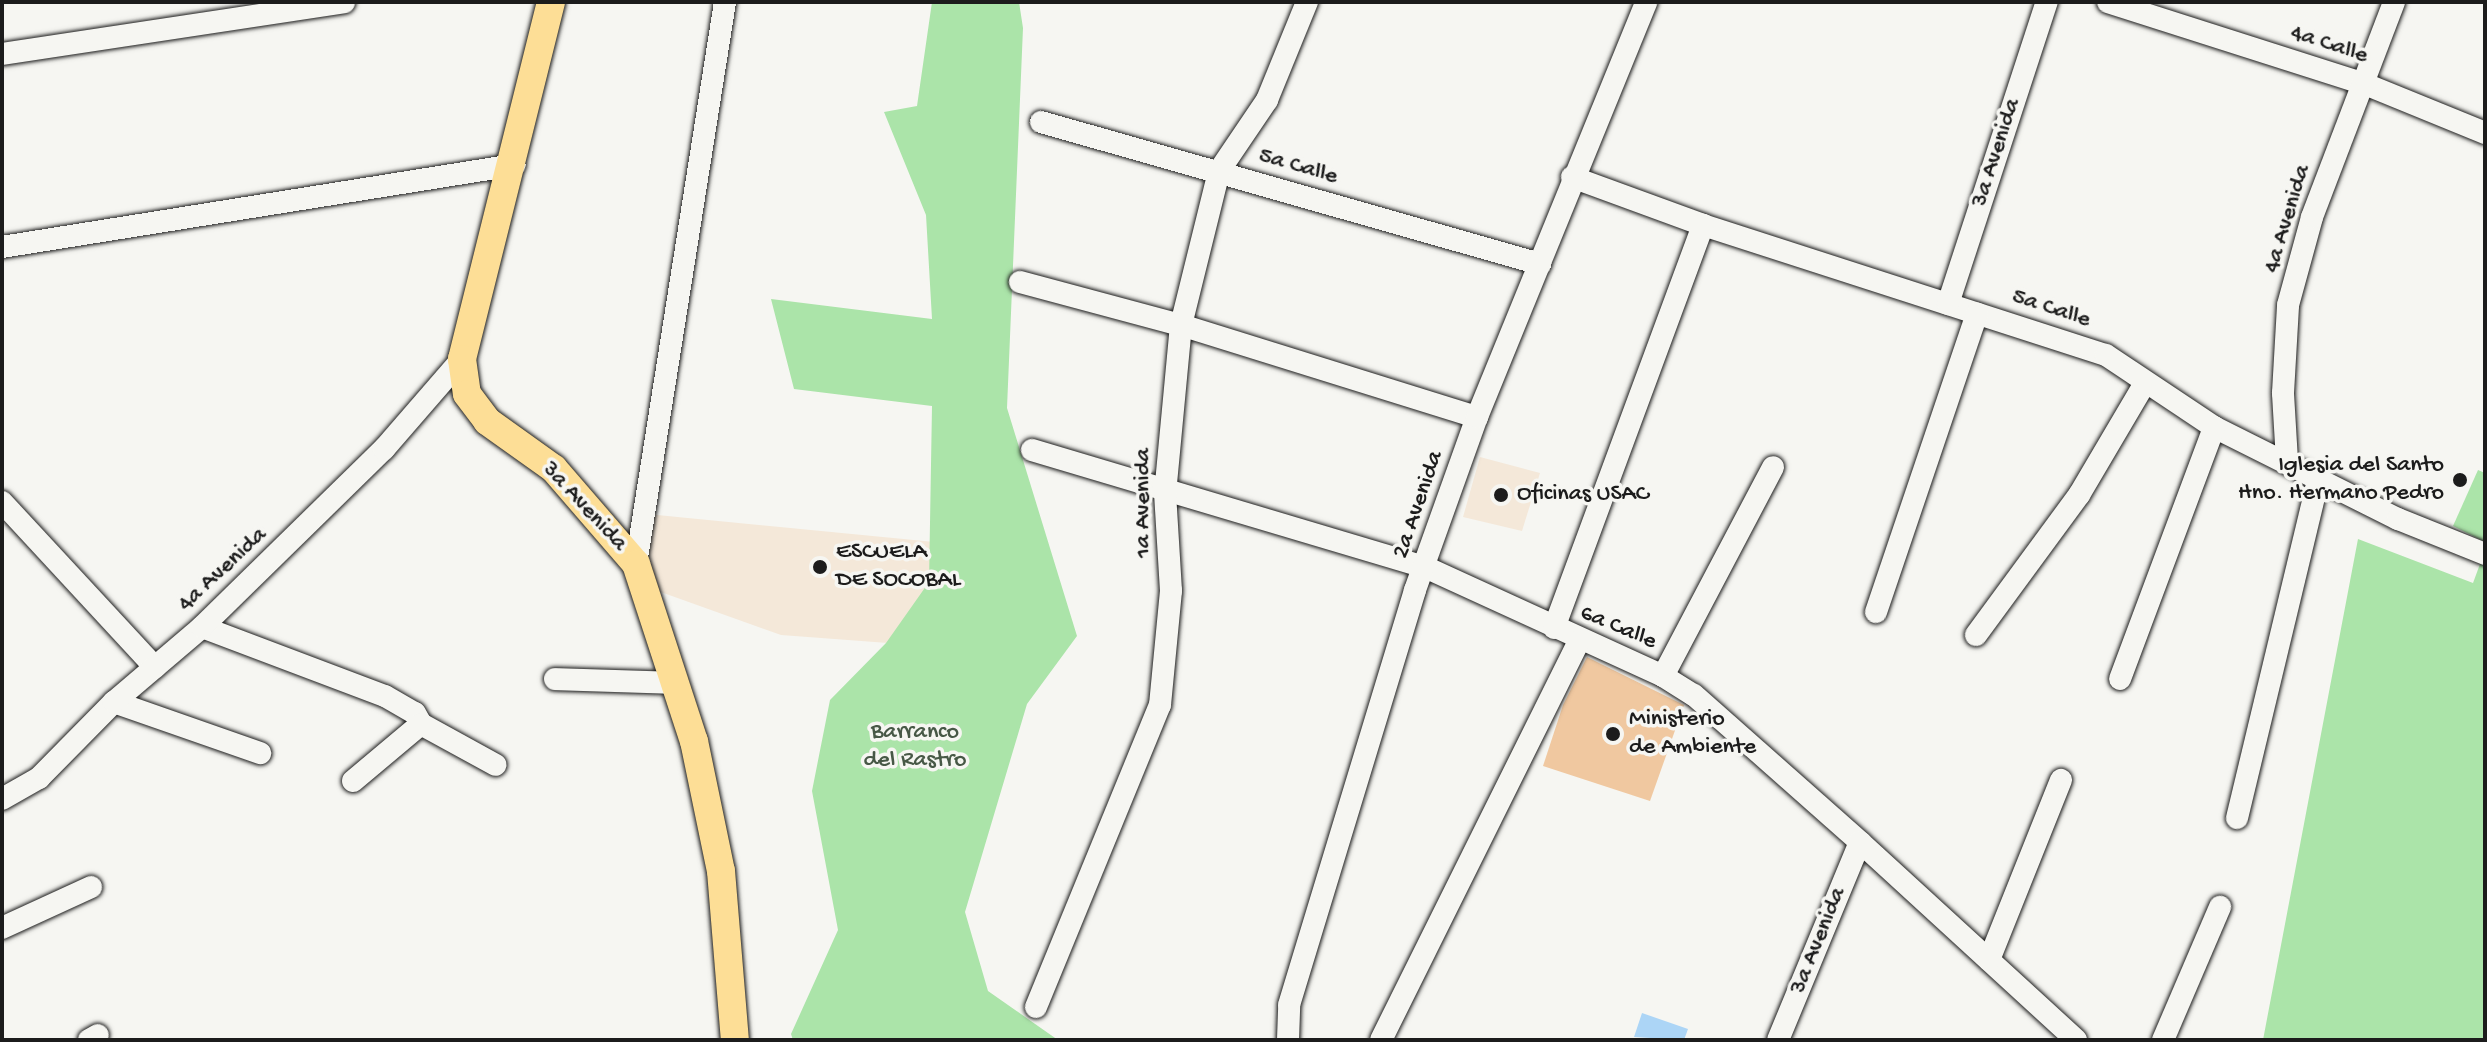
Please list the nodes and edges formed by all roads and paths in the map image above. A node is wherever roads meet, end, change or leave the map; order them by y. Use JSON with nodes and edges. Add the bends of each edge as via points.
{"nodes":[{"id":1,"x":344,"y":2,"type":"edge"},
{"id":2,"x":551,"y":2,"type":"edge"},
{"id":3,"x":725,"y":2,"type":"edge"},
{"id":4,"x":1307,"y":2,"type":"edge"},
{"id":5,"x":1646,"y":2,"type":"edge"},
{"id":6,"x":2047,"y":2,"type":"edge"},
{"id":7,"x":2108,"y":2,"type":"edge"},
{"id":8,"x":2394,"y":2,"type":"edge"},
{"id":9,"x":2,"y":54,"type":"edge"},
{"id":10,"x":2365,"y":84,"type":"junction"},
{"id":11,"x":1041,"y":122,"type":"dead end"},
{"id":12,"x":2485,"y":133,"type":"edge"},
{"id":13,"x":514,"y":165,"type":"junction"},
{"id":14,"x":1219,"y":171,"type":"junction"},
{"id":15,"x":1572,"y":177,"type":"junction"},
{"id":16,"x":1703,"y":225,"type":"junction"},
{"id":17,"x":2,"y":247,"type":"edge"},
{"id":18,"x":1540,"y":264,"type":"junction"},
{"id":19,"x":1020,"y":282,"type":"dead end"},
{"id":20,"x":1948,"y":304,"type":"junction"},
{"id":21,"x":1977,"y":314,"type":"junction"},
{"id":22,"x":1181,"y":325,"type":"junction"},
{"id":23,"x":462,"y":359,"type":"junction"},
{"id":24,"x":2145,"y":383,"type":"junction"},
{"id":25,"x":1477,"y":417,"type":"junction"},
{"id":26,"x":2214,"y":427,"type":"junction"},
{"id":27,"x":1032,"y":450,"type":"dead end"},
{"id":28,"x":2287,"y":461,"type":"junction"},
{"id":29,"x":1773,"y":467,"type":"dead end"},
{"id":30,"x":2318,"y":480,"type":"junction"},
{"id":31,"x":1165,"y":494,"type":"junction"},
{"id":32,"x":2,"y":502,"type":"edge"},
{"id":33,"x":2485,"y":554,"type":"edge"},
{"id":34,"x":636,"y":564,"type":"junction"},
{"id":35,"x":1425,"y":567,"type":"junction"},
{"id":36,"x":1876,"y":612,"type":"dead end"},
{"id":37,"x":202,"y":627,"type":"junction"},
{"id":38,"x":1554,"y":628,"type":"junction"},
{"id":39,"x":1976,"y":635,"type":"dead end"},
{"id":40,"x":1579,"y":641,"type":"junction"},
{"id":41,"x":155,"y":667,"type":"junction"},
{"id":42,"x":1663,"y":676,"type":"junction"},
{"id":43,"x":555,"y":679,"type":"dead end"},
{"id":44,"x":2120,"y":679,"type":"dead end"},
{"id":45,"x":675,"y":683,"type":"junction"},
{"id":46,"x":114,"y":702,"type":"junction"},
{"id":47,"x":421,"y":724,"type":"junction"},
{"id":48,"x":260,"y":753,"type":"dead end"},
{"id":49,"x":496,"y":765,"type":"dead end"},
{"id":50,"x":2061,"y":780,"type":"dead end"},
{"id":51,"x":353,"y":781,"type":"dead end"},
{"id":52,"x":2,"y":799,"type":"edge"},
{"id":53,"x":2237,"y":818,"type":"dead end"},
{"id":54,"x":1860,"y":842,"type":"junction"},
{"id":55,"x":91,"y":887,"type":"dead end"},
{"id":56,"x":2220,"y":907,"type":"dead end"},
{"id":57,"x":2,"y":928,"type":"edge"},
{"id":58,"x":1989,"y":960,"type":"junction"},
{"id":59,"x":1036,"y":1007,"type":"dead end"},
{"id":60,"x":735,"y":1040,"type":"edge"},
{"id":61,"x":1288,"y":1040,"type":"edge"},
{"id":62,"x":1381,"y":1040,"type":"edge"},
{"id":63,"x":1778,"y":1040,"type":"edge"},
{"id":64,"x":2076,"y":1040,"type":"edge"},
{"id":65,"x":2163,"y":1040,"type":"edge"}],
"edges":[{"from":1,"to":9,"type":"street"},
{"from":2,"to":13,"type":"main road","name":"3a Avenida"},
{"from":3,"to":34,"type":"street"},
{"from":4,"to":14,"type":"street","name":"1a Avenida","via":[[1267,100]]},
{"from":5,"to":15,"type":"street","name":"2a Avenida"},
{"from":6,"to":20,"type":"street","name":"3a Avenida"},
{"from":7,"to":10,"type":"street","name":"4a Calle"},
{"from":8,"to":10,"type":"street","name":"4a Avenida"},
{"from":10,"to":12,"type":"street","name":"4a Calle"},
{"from":10,"to":28,"type":"street","name":"4a Avenida","via":[[2312,217],[2288,305],[2283,393]]},
{"from":11,"to":14,"type":"street","name":"5a Calle"},
{"from":13,"to":17,"type":"street"},
{"from":13,"to":23,"type":"main road","name":"3a Avenida"},
{"from":14,"to":18,"type":"street","name":"5a Calle"},
{"from":14,"to":22,"type":"street","name":"1a Avenida"},
{"from":15,"to":16,"type":"street","name":"5a Calle"},
{"from":15,"to":18,"type":"street","name":"2a Avenida"},
{"from":16,"to":20,"type":"street","name":"5a Calle"},
{"from":16,"to":38,"type":"street"},
{"from":18,"to":25,"type":"street","name":"2a Avenida"},
{"from":19,"to":22,"type":"street"},
{"from":20,"to":21,"type":"street","name":"5a Calle"},
{"from":21,"to":24,"type":"street","name":"5a Calle","via":[[2106,355]]},
{"from":21,"to":36,"type":"street"},
{"from":22,"to":25,"type":"street"},
{"from":22,"to":31,"type":"street","name":"1a Avenida"},
{"from":23,"to":34,"type":"main road","name":"3a Avenida","via":[[467,394],[487,421],[554,469]]},
{"from":23,"to":37,"type":"street","name":"4a Avenida","via":[[384,449]]},
{"from":24,"to":26,"type":"street","name":"5a Calle"},
{"from":24,"to":39,"type":"street","via":[[2079,495]]},
{"from":25,"to":35,"type":"street","name":"2a Avenida"},
{"from":26,"to":28,"type":"street","name":"5a Calle"},
{"from":26,"to":44,"type":"street"},
{"from":27,"to":31,"type":"street","name":"6a Calle"},
{"from":28,"to":30,"type":"street","name":"5a Calle"},
{"from":29,"to":42,"type":"street"},
{"from":30,"to":33,"type":"street","name":"5a Calle"},
{"from":30,"to":53,"type":"street"},
{"from":31,"to":35,"type":"street","name":"6a Calle"},
{"from":31,"to":59,"type":"street","name":"1a Avenida","via":[[1171,591],[1160,705]]},
{"from":32,"to":41,"type":"street"},
{"from":34,"to":45,"type":"main road","name":"3a Avenida"},
{"from":35,"to":38,"type":"street","name":"6a Calle"},
{"from":35,"to":61,"type":"street","name":"2a Avenida","via":[[1289,1005]]},
{"from":37,"to":41,"type":"street","name":"4a Avenida"},
{"from":37,"to":47,"type":"street","via":[[385,696],[415,713]]},
{"from":38,"to":40,"type":"street","name":"6a Calle"},
{"from":40,"to":42,"type":"street","name":"6a Calle"},
{"from":40,"to":62,"type":"street"},
{"from":41,"to":46,"type":"street","name":"4a Avenida"},
{"from":42,"to":54,"type":"street","name":"6a Calle","via":[[1694,695]]},
{"from":43,"to":45,"type":"street"},
{"from":45,"to":60,"type":"main road","name":"3a Avenida","via":[[694,741],[721,871]]},
{"from":46,"to":48,"type":"street"},
{"from":46,"to":52,"type":"street","name":"4a Avenida","via":[[39,778]]},
{"from":47,"to":49,"type":"street"},
{"from":47,"to":51,"type":"street"},
{"from":50,"to":58,"type":"street"},
{"from":54,"to":58,"type":"street","name":"6a Calle"},
{"from":54,"to":63,"type":"street","name":"3a Avenida"},
{"from":55,"to":57,"type":"street"},
{"from":56,"to":65,"type":"street"},
{"from":58,"to":64,"type":"street","name":"6a Calle"}]}
